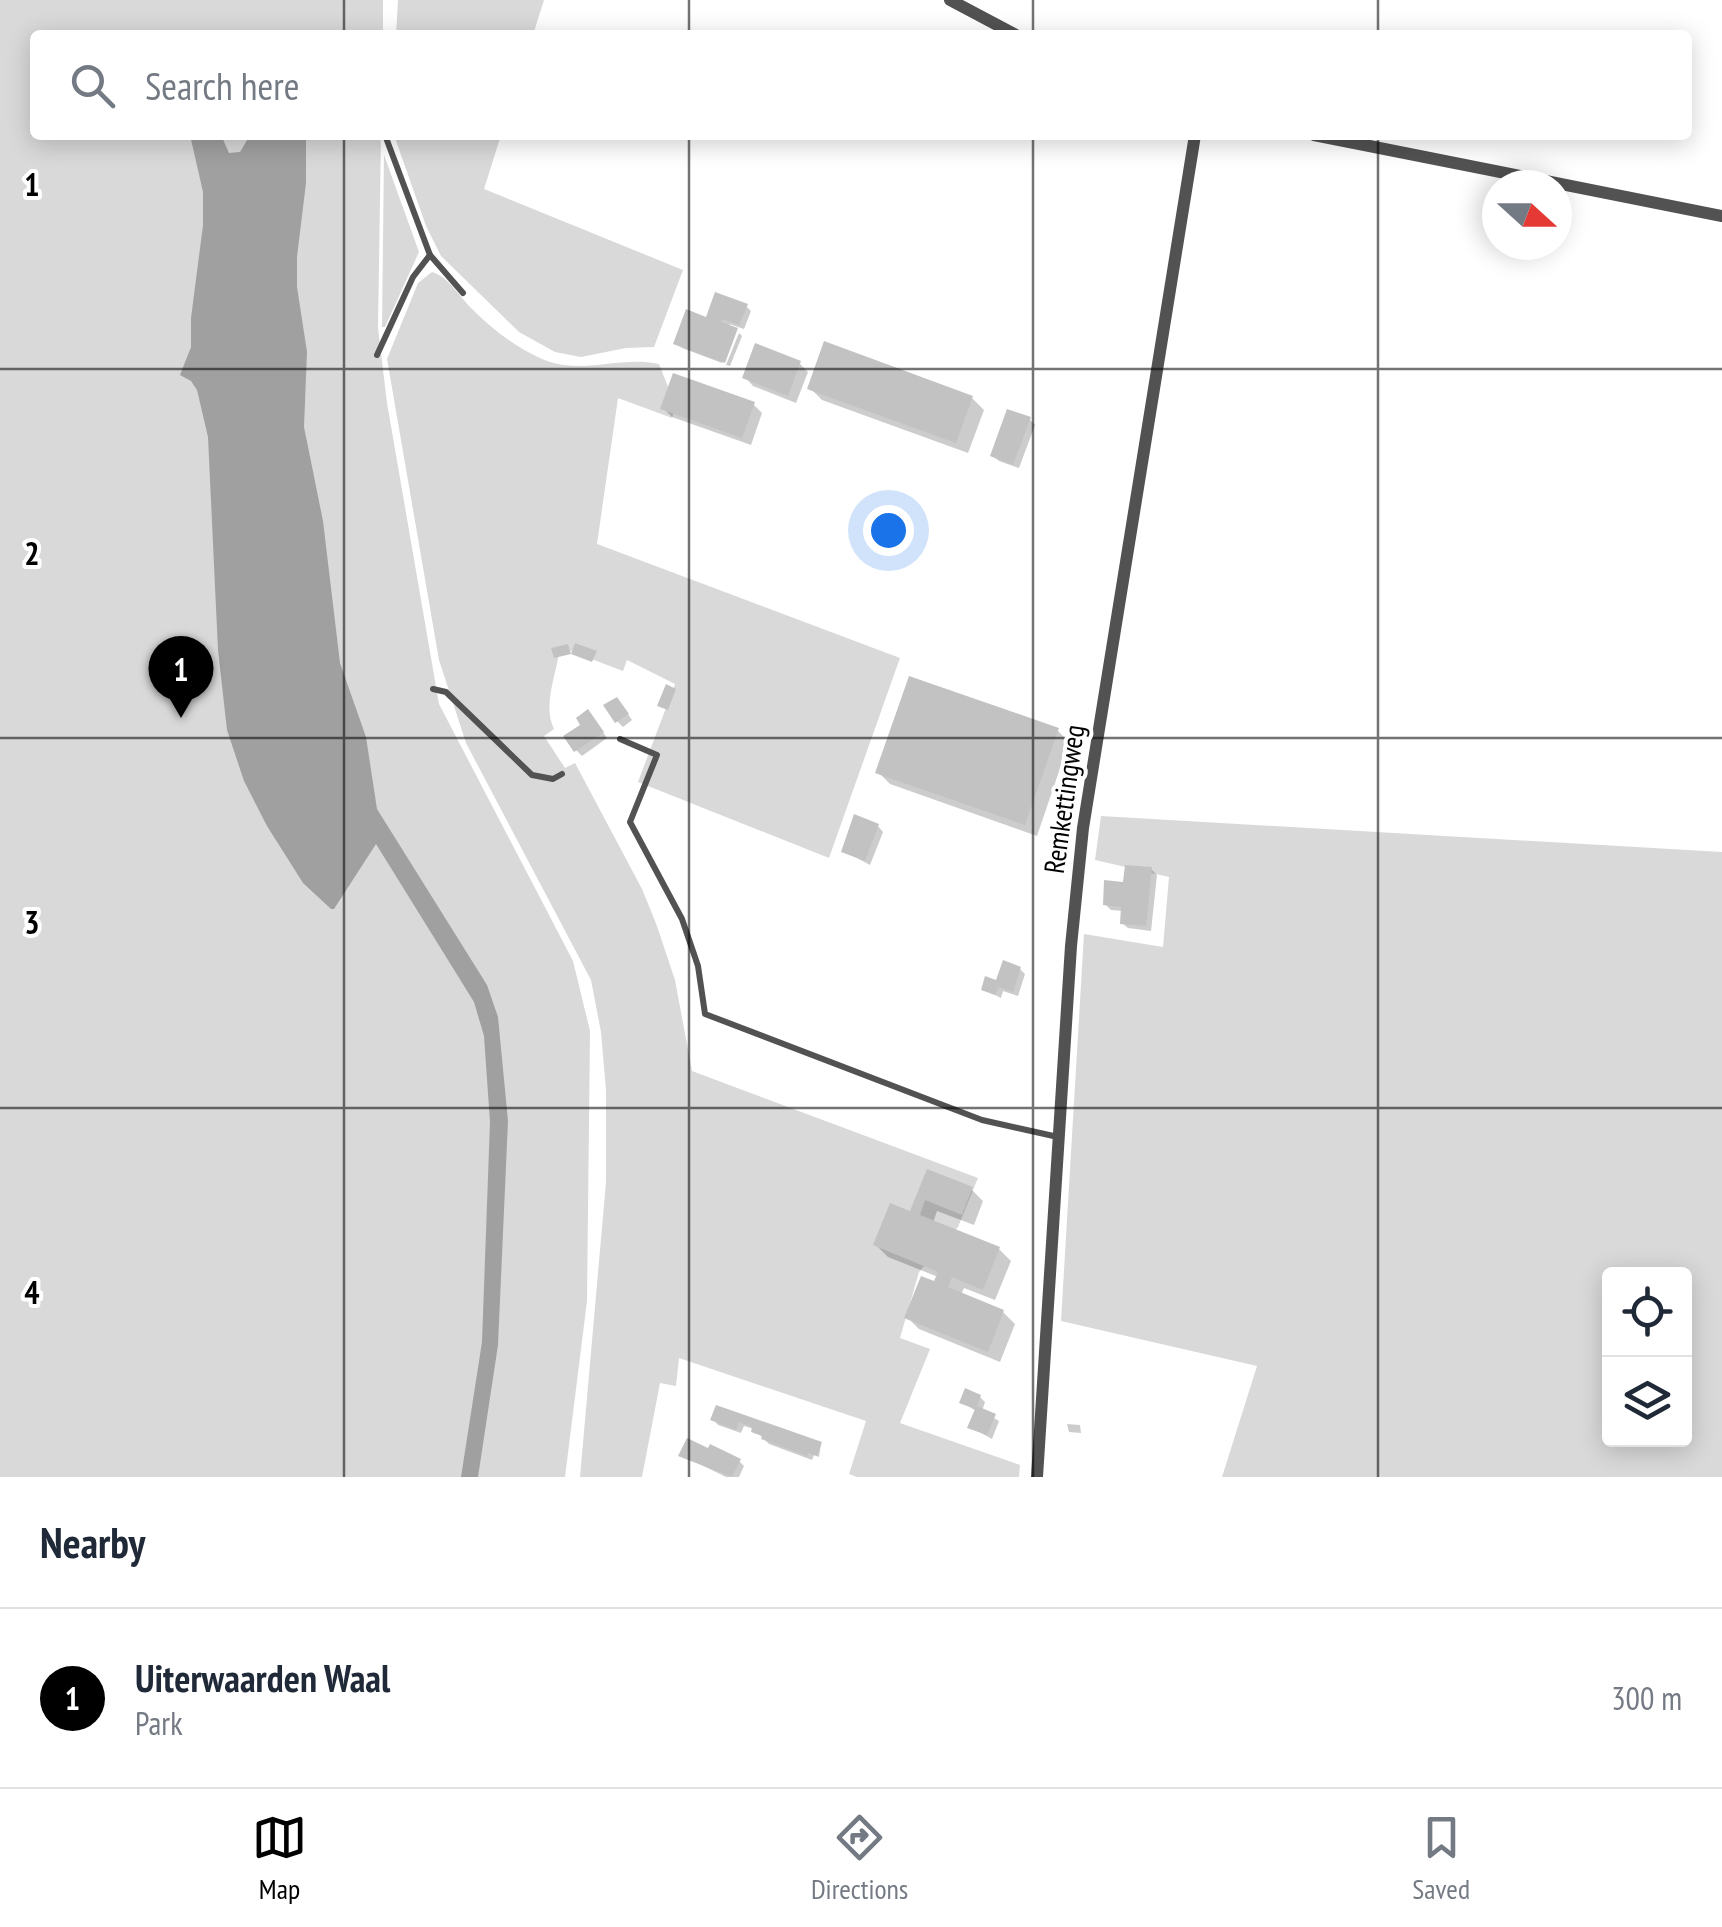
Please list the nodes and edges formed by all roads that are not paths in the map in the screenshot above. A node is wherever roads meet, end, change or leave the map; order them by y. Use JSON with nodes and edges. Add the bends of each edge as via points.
{"nodes":[{"id":1,"x":950,"y":0,"type":"edge"},
{"id":2,"x":1007,"y":30,"type":"edge"},
{"id":3,"x":386,"y":140,"type":"edge"},
{"id":4,"x":1194,"y":140,"type":"edge"},
{"id":5,"x":1339,"y":140,"type":"edge"},
{"id":6,"x":1722,"y":216,"type":"edge"},
{"id":7,"x":430,"y":255,"type":"junction"},
{"id":8,"x":463,"y":292,"type":"dead end"},
{"id":9,"x":377,"y":356,"type":"dead end"},
{"id":10,"x":433,"y":688,"type":"dead end"},
{"id":11,"x":620,"y":739,"type":"dead end"},
{"id":12,"x":562,"y":774,"type":"dead end"},
{"id":13,"x":1059,"y":1137,"type":"junction"},
{"id":14,"x":1037,"y":1477,"type":"edge"}],
"edges":[{"from":1,"to":2,"type":"street"},
{"from":3,"to":7,"type":"lane"},
{"from":4,"to":13,"type":"street","name":"Remkettingweg","via":[[1083,828]]},
{"from":5,"to":6,"type":"street"},
{"from":7,"to":8,"type":"lane"},
{"from":7,"to":9,"type":"lane"},
{"from":10,"to":12,"type":"lane","via":[[446,692],[532,775]]},
{"from":11,"to":13,"type":"lane","via":[[657,755],[630,822],[682,919],[705,1014],[982,1120]]},
{"from":13,"to":14,"type":"street","name":"Remkettingweg"}]}
